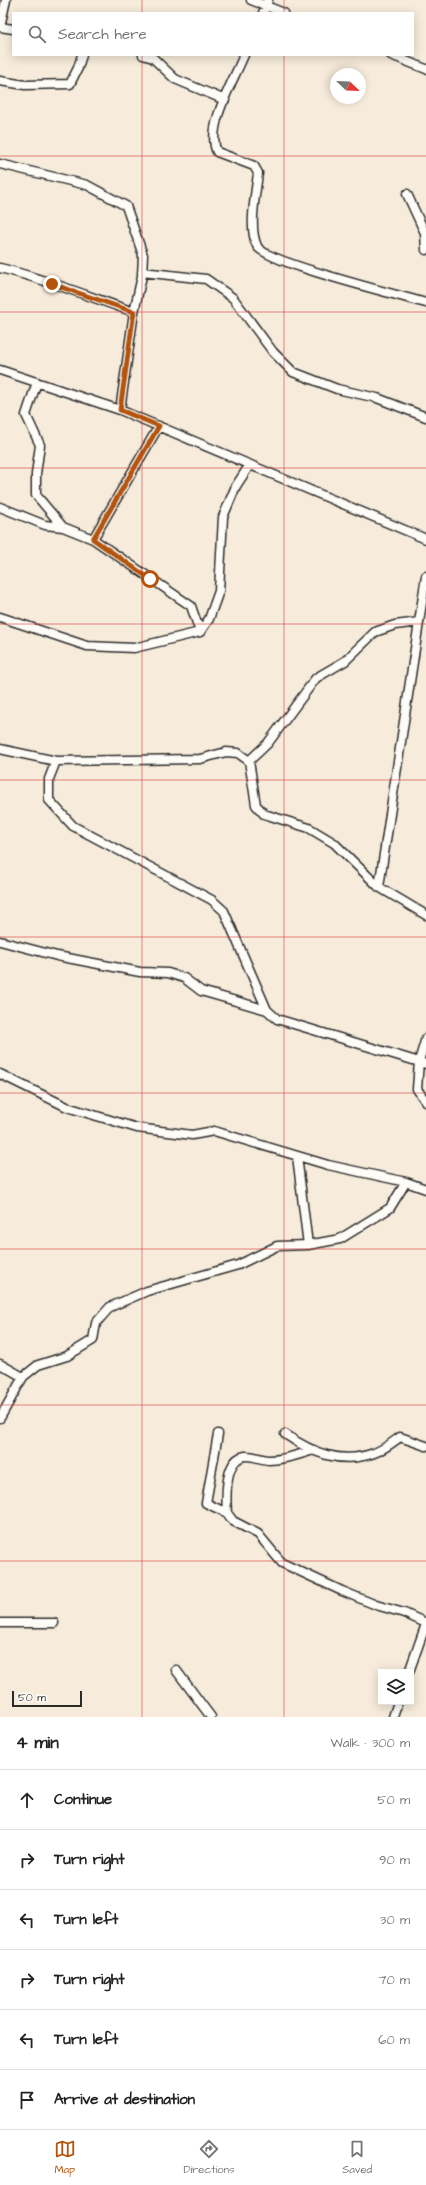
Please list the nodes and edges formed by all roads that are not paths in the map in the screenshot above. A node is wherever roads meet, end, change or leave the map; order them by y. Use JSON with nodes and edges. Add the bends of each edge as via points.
{"nodes":[{"id":1,"x":6,"y":0,"type":"edge"},
{"id":2,"x":251,"y":0,"type":"edge"},
{"id":3,"x":265,"y":6,"type":"edge"},
{"id":4,"x":281,"y":12,"type":"edge"},
{"id":5,"x":0,"y":27,"type":"edge"},
{"id":6,"x":12,"y":29,"type":"edge"},
{"id":7,"x":82,"y":56,"type":"edge"},
{"id":8,"x":146,"y":56,"type":"edge"},
{"id":9,"x":244,"y":56,"type":"edge"},
{"id":10,"x":394,"y":56,"type":"edge"},
{"id":11,"x":426,"y":69,"type":"edge"},
{"id":12,"x":0,"y":81,"type":"edge"},
{"id":13,"x":225,"y":100,"type":"junction"},
{"id":14,"x":0,"y":164,"type":"edge"},
{"id":15,"x":406,"y":194,"type":"dead end"},
{"id":16,"x":426,"y":250,"type":"edge"},
{"id":17,"x":0,"y":268,"type":"edge"},
{"id":18,"x":142,"y":272,"type":"junction"},
{"id":19,"x":426,"y":302,"type":"edge"},
{"id":20,"x":134,"y":312,"type":"junction"},
{"id":21,"x":0,"y":370,"type":"edge"},
{"id":22,"x":37,"y":382,"type":"junction"},
{"id":23,"x":120,"y":410,"type":"junction"},
{"id":24,"x":426,"y":417,"type":"edge"},
{"id":25,"x":159,"y":426,"type":"junction"},
{"id":26,"x":249,"y":466,"type":"junction"},
{"id":27,"x":0,"y":507,"type":"edge"},
{"id":28,"x":63,"y":527,"type":"junction"},
{"id":29,"x":93,"y":539,"type":"junction"},
{"id":30,"x":426,"y":539,"type":"edge"},
{"id":31,"x":426,"y":576,"type":"edge"},
{"id":32,"x":425,"y":597,"type":"edge"},
{"id":33,"x":0,"y":617,"type":"edge"},
{"id":34,"x":419,"y":622,"type":"junction"},
{"id":35,"x":200,"y":632,"type":"junction"},
{"id":36,"x":0,"y":748,"type":"edge"},
{"id":37,"x":56,"y":761,"type":"junction"},
{"id":38,"x":249,"y":761,"type":"junction"},
{"id":39,"x":379,"y":886,"type":"junction"},
{"id":40,"x":426,"y":915,"type":"edge"},
{"id":41,"x":0,"y":940,"type":"edge"},
{"id":42,"x":267,"y":1010,"type":"junction"},
{"id":43,"x":426,"y":1038,"type":"edge"},
{"id":44,"x":422,"y":1062,"type":"edge"},
{"id":45,"x":0,"y":1074,"type":"edge"},
{"id":46,"x":426,"y":1102,"type":"edge"},
{"id":47,"x":297,"y":1156,"type":"junction"},
{"id":48,"x":406,"y":1182,"type":"junction"},
{"id":49,"x":426,"y":1189,"type":"edge"},
{"id":50,"x":308,"y":1245,"type":"junction"},
{"id":51,"x":0,"y":1364,"type":"edge"},
{"id":52,"x":23,"y":1377,"type":"junction"},
{"id":53,"x":0,"y":1418,"type":"edge"},
{"id":54,"x":218,"y":1434,"type":"dead end"},
{"id":55,"x":284,"y":1434,"type":"dead end"},
{"id":56,"x":426,"y":1446,"type":"edge"},
{"id":57,"x":314,"y":1450,"type":"junction"},
{"id":58,"x":227,"y":1513,"type":"junction"},
{"id":59,"x":0,"y":1623,"type":"edge"},
{"id":60,"x":54,"y":1623,"type":"dead end"},
{"id":61,"x":426,"y":1623,"type":"edge"},
{"id":62,"x":410,"y":1669,"type":"edge"},
{"id":63,"x":176,"y":1670,"type":"dead end"},
{"id":64,"x":397,"y":1705,"type":"edge"},
{"id":65,"x":395,"y":1716,"type":"edge"},
{"id":66,"x":211,"y":1717,"type":"edge"}],
"edges":[{"from":1,"to":5,"type":"street"},
{"from":2,"to":3,"type":"street"},
{"from":3,"to":4,"type":"street"},
{"from":5,"to":6,"type":"street"},
{"from":7,"to":12,"type":"street","via":[[70,84],[25,85]]},
{"from":8,"to":13,"type":"street","via":[[152,58],[175,79]]},
{"from":9,"to":13,"type":"street"},
{"from":10,"to":11,"type":"street"},
{"from":13,"to":19,"type":"street","via":[[214,129],[213,144],[217,152],[254,166],[258,173],[253,222],[257,246],[263,253],[290,264]]},
{"from":14,"to":18,"type":"street","via":[[87,185],[126,206],[143,255]]},
{"from":15,"to":16,"type":"street","via":[[425,233]]},
{"from":17,"to":20,"type":"street","via":[[38,277]]},
{"from":18,"to":20,"type":"street"},
{"from":18,"to":24,"type":"street","via":[[206,279],[233,298],[274,352],[293,372],[337,389],[377,398]]},
{"from":20,"to":23,"type":"street"},
{"from":21,"to":22,"type":"street"},
{"from":22,"to":23,"type":"street"},
{"from":22,"to":28,"type":"street","via":[[26,415],[40,444],[36,495]]},
{"from":23,"to":25,"type":"street"},
{"from":25,"to":26,"type":"street"},
{"from":25,"to":29,"type":"street"},
{"from":26,"to":30,"type":"street"},
{"from":26,"to":35,"type":"street","via":[[236,486],[223,517],[219,590],[209,619]]},
{"from":27,"to":28,"type":"street","via":[[45,525]]},
{"from":28,"to":29,"type":"street"},
{"from":29,"to":35,"type":"street","via":[[191,606]]},
{"from":31,"to":32,"type":"street"},
{"from":32,"to":34,"type":"street"},
{"from":33,"to":35,"type":"street","via":[[88,646],[134,648]]},
{"from":34,"to":38,"type":"street","via":[[395,625],[375,632],[345,661],[316,678],[268,743]]},
{"from":34,"to":39,"type":"street"},
{"from":36,"to":37,"type":"street"},
{"from":37,"to":38,"type":"street","via":[[200,759],[226,752],[238,753]]},
{"from":37,"to":42,"type":"street","via":[[49,779],[49,800],[72,826],[212,900],[224,911]]},
{"from":38,"to":39,"type":"street","via":[[256,805],[264,814],[309,828],[334,843]]},
{"from":39,"to":40,"type":"street"},
{"from":41,"to":42,"type":"street","via":[[57,956],[140,972],[168,973],[184,978],[201,991]]},
{"from":42,"to":44,"type":"street","via":[[277,1019]]},
{"from":43,"to":44,"type":"street"},
{"from":44,"to":46,"type":"street","via":[[417,1089]]},
{"from":45,"to":47,"type":"street","via":[[67,1107],[137,1128],[192,1134],[214,1130]]},
{"from":47,"to":48,"type":"street"},
{"from":47,"to":50,"type":"street"},
{"from":48,"to":49,"type":"street"},
{"from":48,"to":50,"type":"street","via":[[390,1208],[340,1239]]},
{"from":50,"to":52,"type":"street","via":[[277,1246],[238,1265],[147,1291],[110,1307],[96,1323],[93,1340],[67,1356],[38,1366]]},
{"from":51,"to":52,"type":"street"},
{"from":52,"to":53,"type":"street"},
{"from":54,"to":58,"type":"street","via":[[206,1503]]},
{"from":55,"to":57,"type":"street"},
{"from":56,"to":57,"type":"street","via":[[400,1437],[375,1453],[353,1459],[330,1457]]},
{"from":57,"to":58,"type":"street","via":[[270,1460],[245,1456],[235,1462],[226,1490]]},
{"from":58,"to":61,"type":"street","via":[[234,1521],[258,1534],[282,1563],[342,1592]]},
{"from":59,"to":60,"type":"street"},
{"from":61,"to":62,"type":"street"},
{"from":63,"to":66,"type":"street"},
{"from":64,"to":65,"type":"street"}]}
